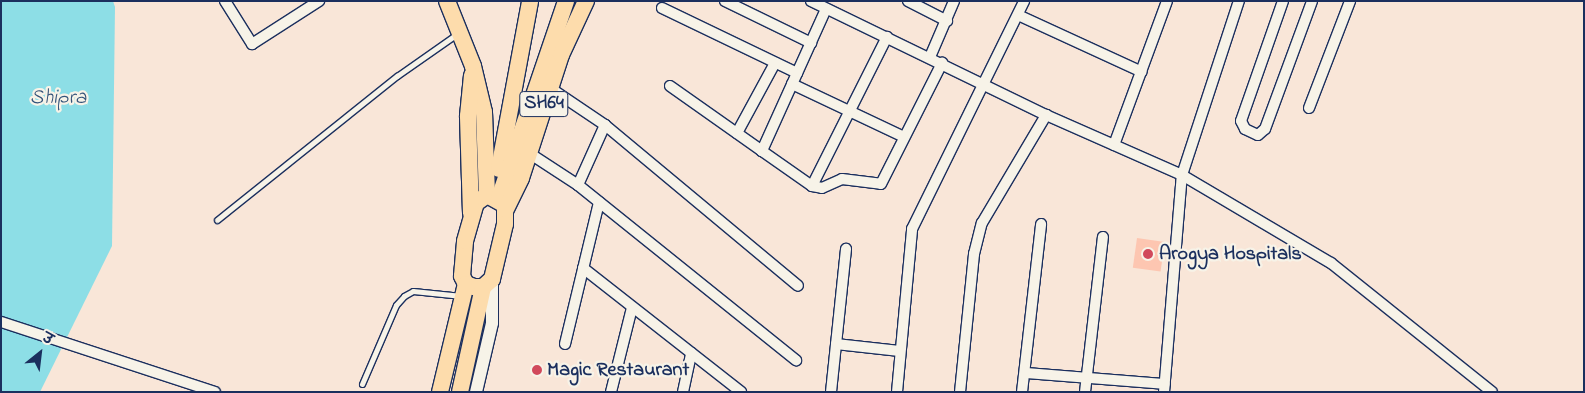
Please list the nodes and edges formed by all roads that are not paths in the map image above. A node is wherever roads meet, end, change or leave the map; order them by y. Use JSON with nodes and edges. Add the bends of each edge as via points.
{"nodes":[{"id":1,"x":225,"y":1,"type":"edge"},
{"id":2,"x":319,"y":1,"type":"edge"},
{"id":3,"x":447,"y":1,"type":"edge"},
{"id":4,"x":530,"y":1,"type":"edge"},
{"id":5,"x":566,"y":1,"type":"edge"},
{"id":6,"x":586,"y":1,"type":"edge"},
{"id":7,"x":725,"y":1,"type":"edge"},
{"id":8,"x":811,"y":1,"type":"edge"},
{"id":9,"x":908,"y":1,"type":"edge"},
{"id":10,"x":954,"y":1,"type":"edge"},
{"id":11,"x":1024,"y":1,"type":"edge"},
{"id":12,"x":1167,"y":1,"type":"edge"},
{"id":13,"x":1239,"y":1,"type":"edge"},
{"id":14,"x":1283,"y":1,"type":"edge"},
{"id":15,"x":1312,"y":1,"type":"edge"},
{"id":16,"x":1350,"y":1,"type":"edge"},
{"id":17,"x":662,"y":8,"type":"dead end"},
{"id":18,"x":826,"y":9,"type":"junction"},
{"id":19,"x":1018,"y":16,"type":"junction"},
{"id":20,"x":947,"y":21,"type":"junction"},
{"id":21,"x":461,"y":30,"type":"junction"},
{"id":22,"x":887,"y":37,"type":"junction"},
{"id":23,"x":811,"y":43,"type":"junction"},
{"id":24,"x":930,"y":57,"type":"junction"},
{"id":25,"x":775,"y":62,"type":"junction"},
{"id":26,"x":942,"y":63,"type":"junction"},
{"id":27,"x":474,"y":66,"type":"junction"},
{"id":28,"x":1142,"y":72,"type":"junction"},
{"id":29,"x":797,"y":73,"type":"junction"},
{"id":30,"x":792,"y":84,"type":"junction"},
{"id":31,"x":984,"y":85,"type":"junction"},
{"id":32,"x":670,"y":86,"type":"dead end"},
{"id":33,"x":550,"y":88,"type":"junction"},
{"id":34,"x":1310,"y":108,"type":"dead end"},
{"id":35,"x":851,"y":111,"type":"junction"},
{"id":36,"x":1046,"y":115,"type":"junction"},
{"id":37,"x":605,"y":125,"type":"junction"},
{"id":38,"x":736,"y":133,"type":"junction"},
{"id":39,"x":904,"y":137,"type":"junction"},
{"id":40,"x":1114,"y":145,"type":"junction"},
{"id":41,"x":762,"y":151,"type":"junction"},
{"id":42,"x":529,"y":153,"type":"junction"},
{"id":43,"x":1182,"y":174,"type":"junction"},
{"id":44,"x":578,"y":186,"type":"junction"},
{"id":45,"x":812,"y":186,"type":"junction"},
{"id":46,"x":497,"y":200,"type":"junction"},
{"id":47,"x":599,"y":202,"type":"junction"},
{"id":48,"x":471,"y":213,"type":"junction"},
{"id":49,"x":217,"y":220,"type":"dead end"},
{"id":50,"x":1041,"y":224,"type":"dead end"},
{"id":51,"x":1103,"y":237,"type":"dead end"},
{"id":52,"x":846,"y":249,"type":"dead end"},
{"id":53,"x":583,"y":268,"type":"junction"},
{"id":54,"x":488,"y":283,"type":"junction"},
{"id":55,"x":798,"y":286,"type":"dead end"},
{"id":56,"x":465,"y":290,"type":"junction"},
{"id":57,"x":632,"y":308,"type":"junction"},
{"id":58,"x":1,"y":322,"type":"edge"},
{"id":59,"x":565,"y":344,"type":"dead end"},
{"id":60,"x":836,"y":344,"type":"junction"},
{"id":61,"x":900,"y":351,"type":"junction"},
{"id":62,"x":690,"y":353,"type":"junction"},
{"id":63,"x":796,"y":360,"type":"dead end"},
{"id":64,"x":1025,"y":373,"type":"junction"},
{"id":65,"x":1088,"y":377,"type":"junction"},
{"id":66,"x":362,"y":384,"type":"dead end"},
{"id":67,"x":1164,"y":388,"type":"edge"},
{"id":68,"x":216,"y":392,"type":"edge"},
{"id":69,"x":440,"y":392,"type":"edge"},
{"id":70,"x":460,"y":392,"type":"edge"},
{"id":71,"x":476,"y":392,"type":"edge"},
{"id":72,"x":611,"y":392,"type":"edge"},
{"id":73,"x":683,"y":392,"type":"edge"},
{"id":74,"x":741,"y":392,"type":"edge"},
{"id":75,"x":832,"y":392,"type":"edge"},
{"id":76,"x":897,"y":392,"type":"edge"},
{"id":77,"x":960,"y":392,"type":"edge"},
{"id":78,"x":1022,"y":392,"type":"edge"},
{"id":79,"x":1085,"y":392,"type":"edge"},
{"id":80,"x":1492,"y":392,"type":"edge"}],
"edges":[{"from":1,"to":2,"type":"street","via":[[252,44]]},
{"from":3,"to":21,"type":"main road"},
{"from":4,"to":46,"type":"main road"},
{"from":5,"to":46,"type":"main road","number":"SH64"},
{"from":6,"to":33,"type":"main road","number":"SH64","via":[[570,32]]},
{"from":7,"to":23,"type":"street"},
{"from":8,"to":18,"type":"street"},
{"from":9,"to":20,"type":"street"},
{"from":10,"to":20,"type":"street"},
{"from":11,"to":19,"type":"street"},
{"from":12,"to":28,"type":"street"},
{"from":13,"to":43,"type":"street"},
{"from":14,"to":15,"type":"street","via":[[1241,121],[1245,130],[1258,135],[1265,129]]},
{"from":16,"to":34,"type":"street"},
{"from":17,"to":25,"type":"street"},
{"from":18,"to":22,"type":"street"},
{"from":18,"to":23,"type":"street"},
{"from":19,"to":28,"type":"street"},
{"from":19,"to":31,"type":"street"},
{"from":20,"to":24,"type":"street"},
{"from":21,"to":27,"type":"main road"},
{"from":21,"to":49,"type":"lane","via":[[397,76]]},
{"from":22,"to":24,"type":"street"},
{"from":22,"to":35,"type":"street"},
{"from":23,"to":29,"type":"street"},
{"from":24,"to":26,"type":"street"},
{"from":25,"to":29,"type":"street"},
{"from":25,"to":38,"type":"street"},
{"from":26,"to":31,"type":"street"},
{"from":26,"to":39,"type":"street"},
{"from":27,"to":46,"type":"main road"},
{"from":27,"to":48,"type":"main road","via":[[468,116]]},
{"from":28,"to":40,"type":"street"},
{"from":29,"to":30,"type":"street"},
{"from":30,"to":35,"type":"street"},
{"from":30,"to":41,"type":"street"},
{"from":31,"to":36,"type":"street"},
{"from":31,"to":61,"type":"street","via":[[912,229]]},
{"from":32,"to":38,"type":"street"},
{"from":33,"to":37,"type":"street"},
{"from":33,"to":42,"type":"main road","number":"SH64"},
{"from":35,"to":39,"type":"street"},
{"from":35,"to":45,"type":"street"},
{"from":36,"to":40,"type":"street"},
{"from":36,"to":77,"type":"street","via":[[982,223],[974,254]]},
{"from":37,"to":44,"type":"street"},
{"from":37,"to":55,"type":"street"},
{"from":38,"to":41,"type":"street"},
{"from":39,"to":45,"type":"street","via":[[878,186],[842,180],[822,188]]},
{"from":40,"to":43,"type":"street"},
{"from":41,"to":45,"type":"street"},
{"from":42,"to":44,"type":"street"},
{"from":42,"to":46,"type":"main road","number":"SH64"},
{"from":43,"to":67,"type":"street"},
{"from":43,"to":80,"type":"street","via":[[1331,263]]},
{"from":44,"to":47,"type":"street"},
{"from":46,"to":48,"type":"main road","via":[[476,203]]},
{"from":46,"to":54,"type":"main road"},
{"from":47,"to":53,"type":"street"},
{"from":47,"to":63,"type":"street"},
{"from":48,"to":56,"type":"main road","via":[[462,265]]},
{"from":50,"to":64,"type":"street"},
{"from":51,"to":65,"type":"street"},
{"from":52,"to":60,"type":"street"},
{"from":53,"to":57,"type":"street"},
{"from":53,"to":59,"type":"street"},
{"from":54,"to":56,"type":"main road"},
{"from":54,"to":70,"type":"main road"},
{"from":54,"to":71,"type":"street","via":[[492,322]]},
{"from":56,"to":66,"type":"lane","via":[[413,291],[404,296],[396,305]]},
{"from":56,"to":69,"type":"main road"},
{"from":57,"to":62,"type":"street"},
{"from":57,"to":72,"type":"street"},
{"from":58,"to":68,"type":"street"},
{"from":60,"to":61,"type":"street"},
{"from":60,"to":75,"type":"street"},
{"from":61,"to":76,"type":"street"},
{"from":62,"to":73,"type":"street"},
{"from":62,"to":74,"type":"street"},
{"from":64,"to":65,"type":"street"},
{"from":64,"to":78,"type":"street"},
{"from":65,"to":67,"type":"street"},
{"from":65,"to":79,"type":"street"}]}
